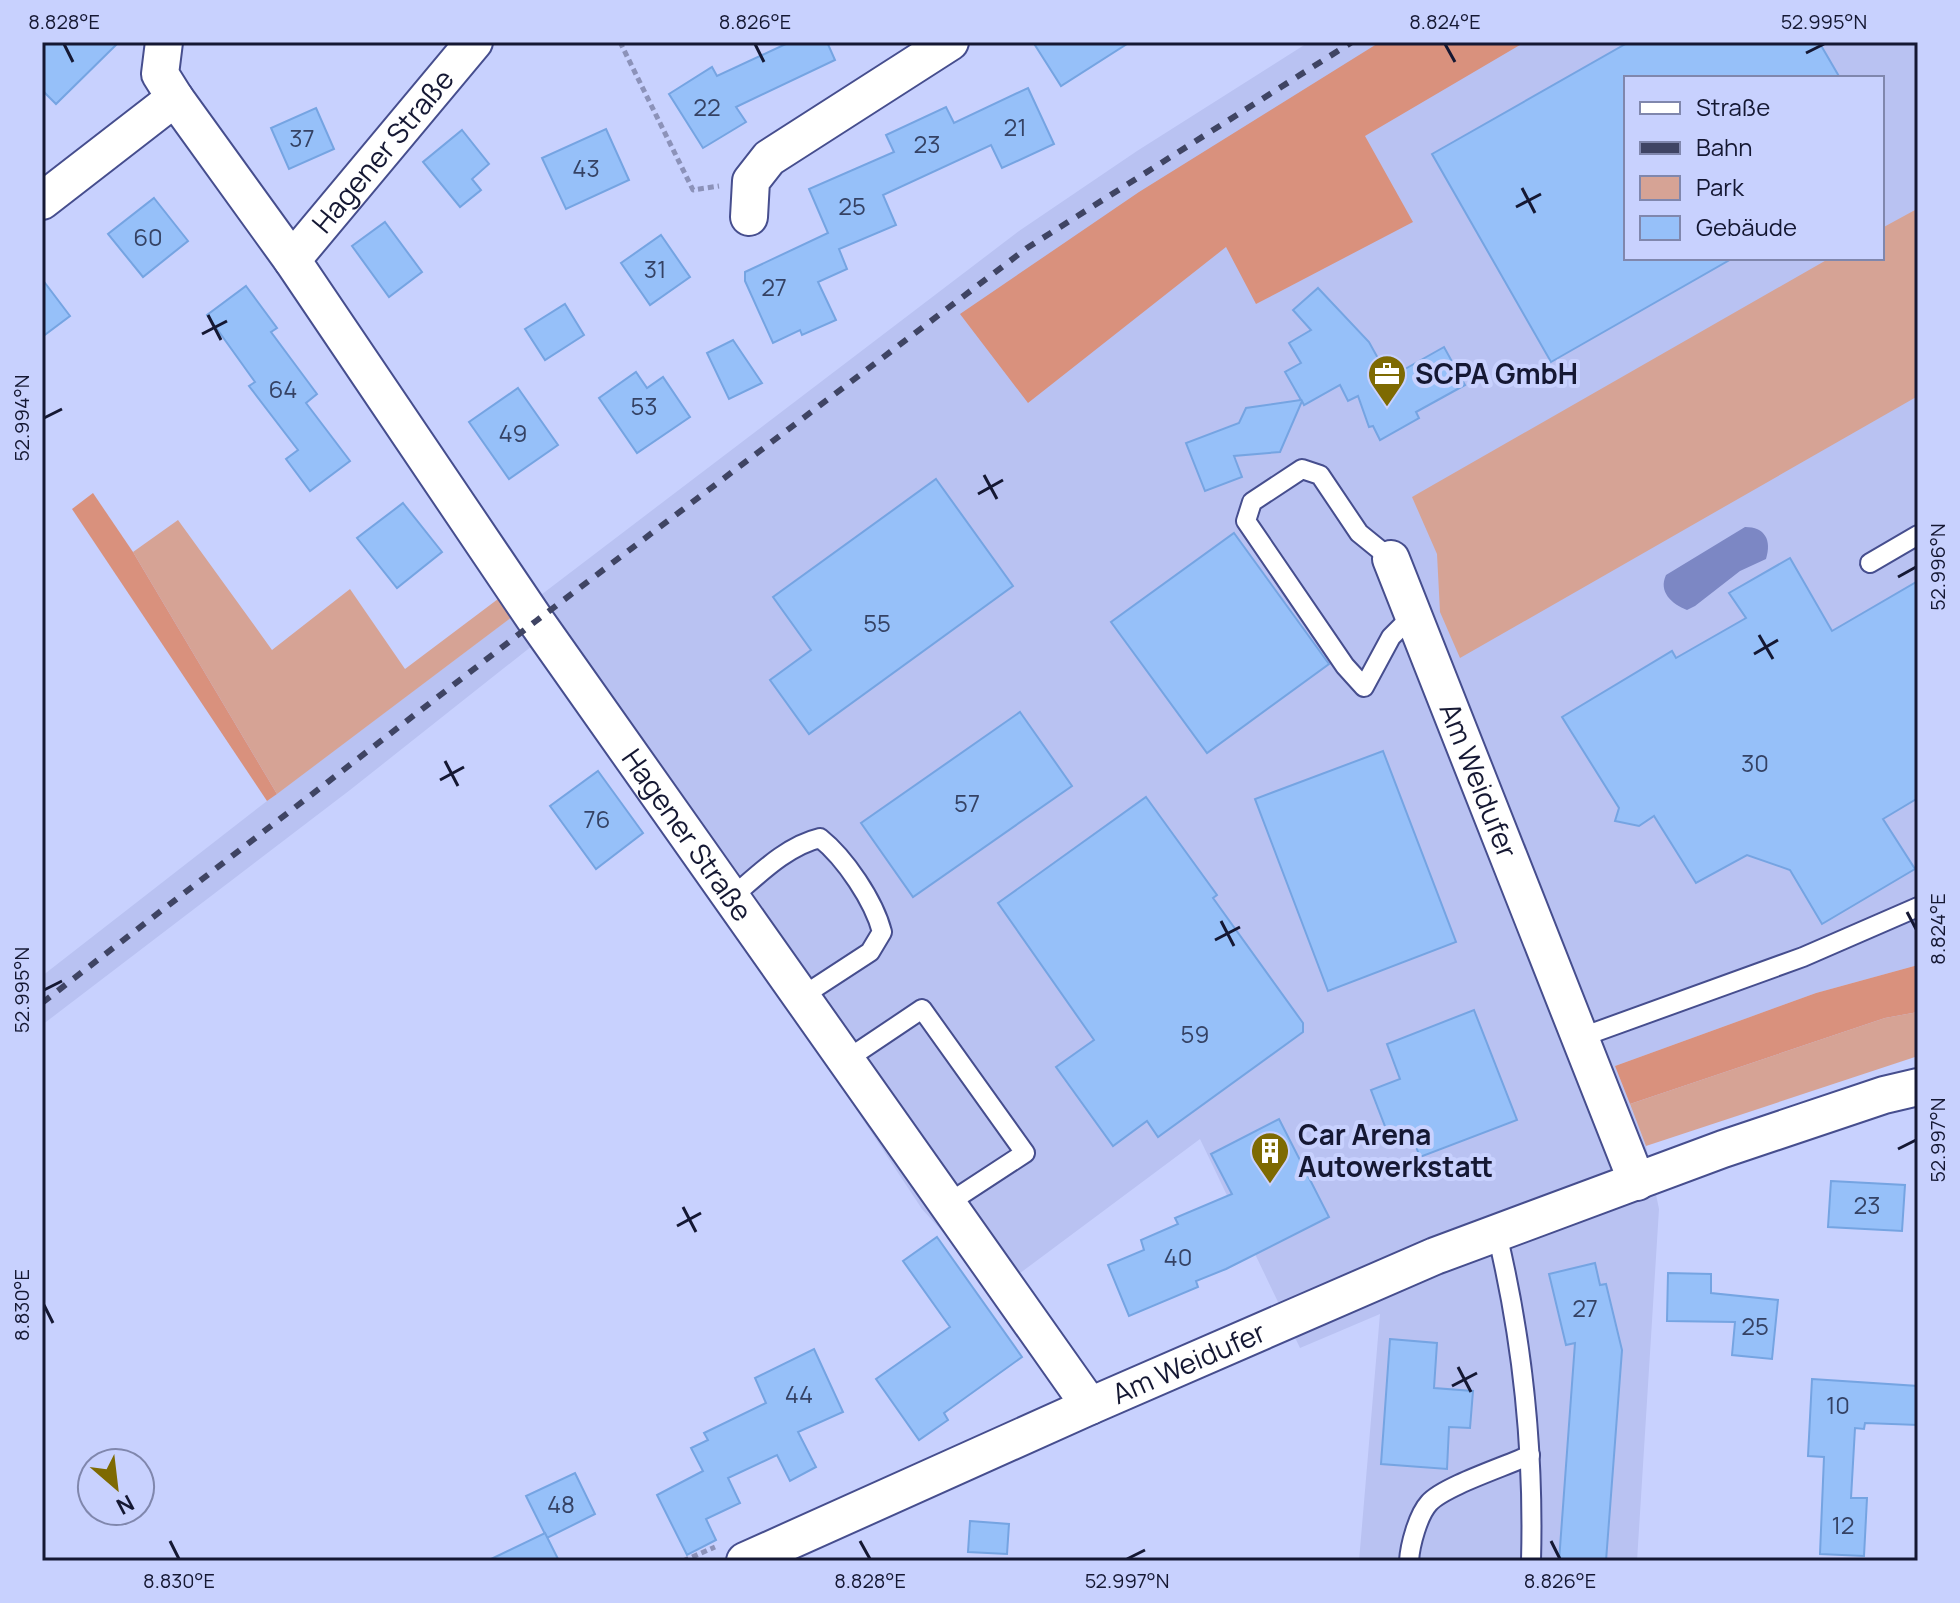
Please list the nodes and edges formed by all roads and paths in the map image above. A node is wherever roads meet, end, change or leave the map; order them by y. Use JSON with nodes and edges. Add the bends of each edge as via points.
{"nodes":[{"id":1,"x":164,"y":42,"type":"edge"},
{"id":2,"x":474,"y":42,"type":"edge"},
{"id":3,"x":620,"y":42,"type":"edge"},
{"id":4,"x":950,"y":42,"type":"edge"},
{"id":5,"x":175,"y":98,"type":"junction"},
{"id":6,"x":751,"y":181,"type":"junction"},
{"id":7,"x":42,"y":201,"type":"edge"},
{"id":8,"x":749,"y":217,"type":"dead end"},
{"id":9,"x":292,"y":260,"type":"junction"},
{"id":10,"x":1918,"y":535,"type":"edge"},
{"id":11,"x":1391,"y":559,"type":"joint"},
{"id":12,"x":1870,"y":563,"type":"dead end"},
{"id":13,"x":1413,"y":615,"type":"junction"},
{"id":14,"x":731,"y":898,"type":"junction"},
{"id":15,"x":1918,"y":907,"type":"edge"},
{"id":16,"x":801,"y":997,"type":"junction"},
{"id":17,"x":1579,"y":1038,"type":"junction"},
{"id":18,"x":846,"y":1060,"type":"junction"},
{"id":19,"x":1918,"y":1087,"type":"edge"},
{"id":20,"x":1637,"y":1182,"type":"junction"},
{"id":21,"x":947,"y":1204,"type":"junction"},
{"id":22,"x":1497,"y":1234,"type":"junction"},
{"id":23,"x":1090,"y":1406,"type":"junction"},
{"id":24,"x":1530,"y":1455,"type":"junction"},
{"id":25,"x":745,"y":1561,"type":"edge"},
{"id":26,"x":1409,"y":1561,"type":"edge"},
{"id":27,"x":1531,"y":1561,"type":"edge"}],
"edges":[{"from":1,"to":5,"type":"street","name":"Hagener Straße","via":[[160,74]]},
{"from":2,"to":9,"type":"street","name":"Hagener Straße"},
{"from":3,"to":6,"type":"path","via":[[693,190]]},
{"from":4,"to":6,"type":"street","via":[[769,158]]},
{"from":5,"to":7,"type":"street"},
{"from":5,"to":9,"type":"street","name":"Hagener Straße"},
{"from":6,"to":8,"type":"street"},
{"from":9,"to":14,"type":"street","name":"Hagener Straße"},
{"from":10,"to":12,"type":"lane"},
{"from":11,"to":13,"type":"street","name":"Am Weidufer"},
{"from":11,"to":13,"type":"lane","via":[[1359,533],[1320,475],[1302,469],[1252,502],[1246,521],[1364,687],[1391,637]]},
{"from":13,"to":17,"type":"street","name":"Am Weidufer"},
{"from":14,"to":16,"type":"street","name":"Hagener Straße"},
{"from":14,"to":16,"type":"lane","via":[[805,841],[820,838],[835,851],[877,914],[882,932],[870,952]]},
{"from":15,"to":17,"type":"lane","via":[[1803,957]]},
{"from":16,"to":18,"type":"street","name":"Hagener Straße"},
{"from":17,"to":20,"type":"street","name":"Am Weidufer"},
{"from":18,"to":21,"type":"street","name":"Hagener Straße"},
{"from":18,"to":21,"type":"lane","via":[[922,1009],[1025,1153]]},
{"from":19,"to":20,"type":"street","name":"Am Weidufer"},
{"from":20,"to":22,"type":"street","name":"Am Weidufer"},
{"from":21,"to":23,"type":"street","name":"Hagener Straße"},
{"from":22,"to":23,"type":"street","name":"Am Weidufer"},
{"from":22,"to":24,"type":"lane","via":[[1524,1371]]},
{"from":23,"to":25,"type":"street","name":"Am Weidufer"},
{"from":24,"to":26,"type":"lane","via":[[1450,1488],[1429,1503],[1410,1545]]},
{"from":24,"to":27,"type":"lane"}]}
